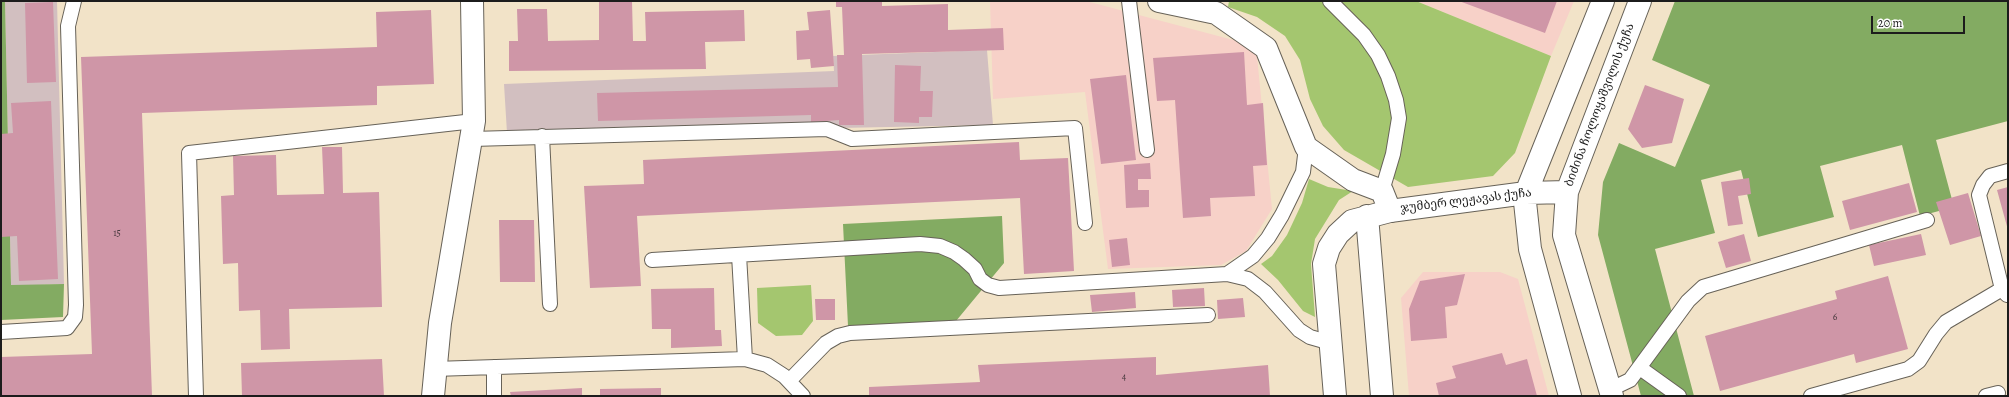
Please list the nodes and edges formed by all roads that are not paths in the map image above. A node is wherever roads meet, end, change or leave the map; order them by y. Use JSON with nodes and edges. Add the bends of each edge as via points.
{"nodes":[{"id":1,"x":74,"y":1,"type":"edge"},
{"id":2,"x":472,"y":1,"type":"edge"},
{"id":3,"x":1128,"y":1,"type":"edge"},
{"id":4,"x":1159,"y":1,"type":"edge"},
{"id":5,"x":1330,"y":1,"type":"edge"},
{"id":6,"x":1603,"y":1,"type":"edge"},
{"id":7,"x":1640,"y":1,"type":"edge"},
{"id":8,"x":1216,"y":7,"type":"edge"},
{"id":9,"x":473,"y":130,"type":"junction"},
{"id":10,"x":542,"y":136,"type":"junction"},
{"id":11,"x":1306,"y":147,"type":"junction"},
{"id":12,"x":1148,"y":150,"type":"dead end"},
{"id":13,"x":2008,"y":171,"type":"edge"},
{"id":14,"x":1382,"y":191,"type":"junction"},
{"id":15,"x":1526,"y":192,"type":"junction"},
{"id":16,"x":1567,"y":192,"type":"junction"},
{"id":17,"x":1390,"y":211,"type":"junction"},
{"id":18,"x":1367,"y":216,"type":"junction"},
{"id":19,"x":1927,"y":220,"type":"dead end"},
{"id":20,"x":1085,"y":223,"type":"dead end"},
{"id":21,"x":739,"y":255,"type":"junction"},
{"id":22,"x":652,"y":260,"type":"dead end"},
{"id":23,"x":1227,"y":274,"type":"junction"},
{"id":24,"x":2005,"y":292,"type":"edge"},
{"id":25,"x":550,"y":304,"type":"dead end"},
{"id":26,"x":1208,"y":315,"type":"dead end"},
{"id":27,"x":1,"y":332,"type":"edge"},
{"id":28,"x":1331,"y":343,"type":"junction"},
{"id":29,"x":745,"y":359,"type":"junction"},
{"id":30,"x":494,"y":367,"type":"junction"},
{"id":31,"x":434,"y":368,"type":"junction"},
{"id":32,"x":1640,"y":368,"type":"junction"},
{"id":33,"x":789,"y":381,"type":"junction"},
{"id":34,"x":1612,"y":393,"type":"edge"},
{"id":35,"x":196,"y":396,"type":"edge"},
{"id":36,"x":433,"y":396,"type":"edge"},
{"id":37,"x":494,"y":396,"type":"edge"},
{"id":38,"x":803,"y":396,"type":"edge"},
{"id":39,"x":1335,"y":396,"type":"edge"},
{"id":40,"x":1382,"y":396,"type":"edge"},
{"id":41,"x":1570,"y":396,"type":"edge"},
{"id":42,"x":1679,"y":396,"type":"edge"},
{"id":43,"x":1811,"y":396,"type":"edge"}],
"edges":[{"from":1,"to":27,"type":"lane","via":[[68,26],[75,317],[67,328]]},
{"from":2,"to":9,"type":"street"},
{"from":3,"to":12,"type":"lane"},
{"from":4,"to":8,"type":"street"},
{"from":5,"to":14,"type":"lane","via":[[1364,34],[1378,55],[1396,100],[1398,125]]},
{"from":6,"to":15,"type":"street"},
{"from":7,"to":16,"type":"street","name":"ბიძინა ჩოლოყაშვილის ქუჩა"},
{"from":8,"to":11,"type":"street","via":[[1266,48]]},
{"from":9,"to":10,"type":"lane"},
{"from":9,"to":31,"type":"street"},
{"from":9,"to":35,"type":"lane","via":[[189,153]]},
{"from":10,"to":20,"type":"lane","via":[[827,129],[852,139],[1075,128]]},
{"from":10,"to":25,"type":"lane"},
{"from":11,"to":14,"type":"street","via":[[1353,180]]},
{"from":11,"to":23,"type":"lane","via":[[1303,172],[1295,192],[1268,238],[1253,256]]},
{"from":13,"to":24,"type":"lane","via":[[1990,176],[1979,195]]},
{"from":14,"to":17,"type":"street"},
{"from":15,"to":16,"type":"street","name":"ჯუმბერ ლეჟავას ქუჩა"},
{"from":15,"to":17,"type":"street","name":"ჯუმბერ ლეჟავას ქუჩა"},
{"from":15,"to":41,"type":"street","via":[[1530,249]]},
{"from":16,"to":34,"type":"street","name":"ბიძინა ჩოლოყაშვილის ქუჩა","via":[[1564,235]]},
{"from":17,"to":18,"type":"street","name":"ჯუმბერ ლეჟავას ქუჩა"},
{"from":18,"to":28,"type":"street","name":"ჯუმბერ ლეჟავას ქუჩა","via":[[1352,221],[1338,234],[1329,248],[1324,264]]},
{"from":18,"to":40,"type":"street"},
{"from":19,"to":32,"type":"lane","via":[[1703,287],[1688,301]]},
{"from":21,"to":22,"type":"lane"},
{"from":21,"to":23,"type":"lane","via":[[940,246],[964,259],[988,285],[999,288]]},
{"from":21,"to":29,"type":"lane"},
{"from":23,"to":28,"type":"lane","via":[[1248,279],[1265,292],[1300,330],[1310,337]]},
{"from":24,"to":43,"type":"lane","via":[[1946,322],[1919,361],[1908,369]]},
{"from":26,"to":33,"type":"lane","via":[[850,333],[826,343]]},
{"from":28,"to":39,"type":"street","name":"ჯუმბერ ლეჟავას ქუჩა"},
{"from":29,"to":30,"type":"lane"},
{"from":29,"to":33,"type":"lane","via":[[767,365]]},
{"from":30,"to":31,"type":"lane"},
{"from":30,"to":37,"type":"lane"},
{"from":31,"to":36,"type":"street"},
{"from":32,"to":34,"type":"lane","via":[[1630,380]]},
{"from":32,"to":42,"type":"lane"},
{"from":33,"to":38,"type":"lane"}]}
